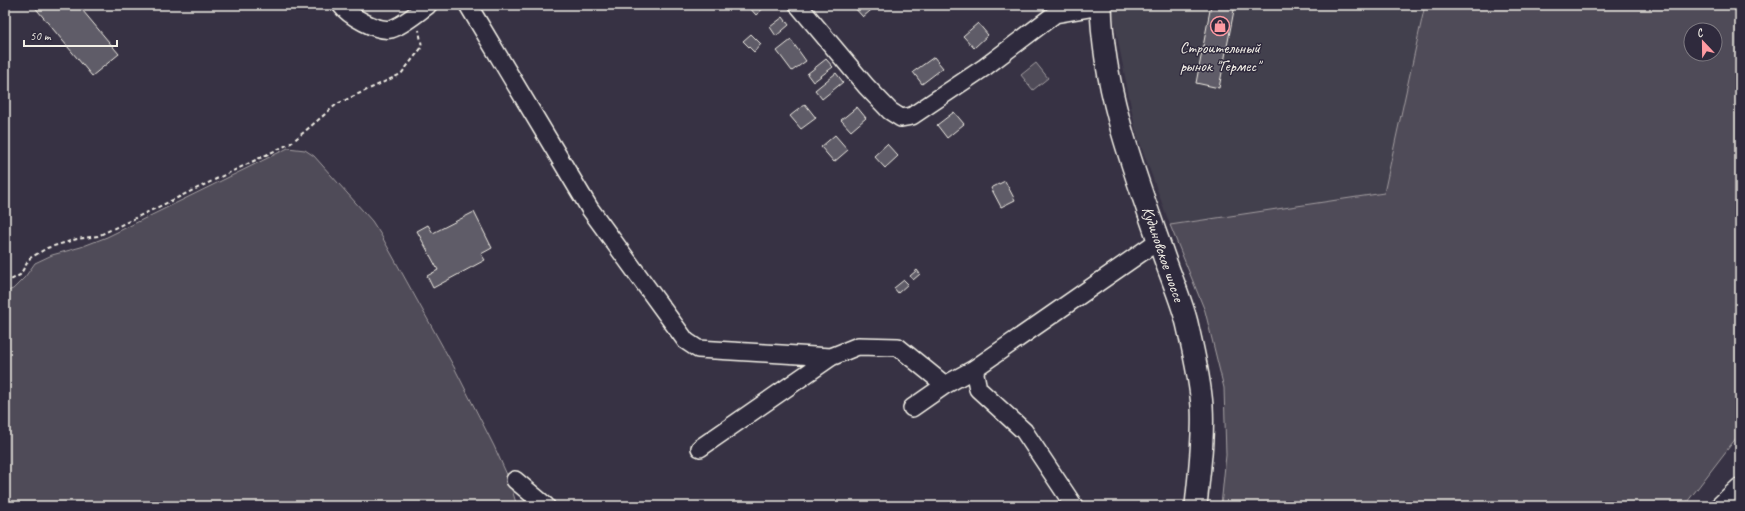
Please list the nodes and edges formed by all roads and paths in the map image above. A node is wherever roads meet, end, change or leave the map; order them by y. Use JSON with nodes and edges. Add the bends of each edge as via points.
{"nodes":[{"id":1,"x":341,"y":5,"type":"edge"},
{"id":2,"x":428,"y":5,"type":"edge"},
{"id":3,"x":468,"y":5,"type":"edge"},
{"id":4,"x":798,"y":5,"type":"edge"},
{"id":5,"x":1101,"y":6,"type":"edge"},
{"id":6,"x":1053,"y":10,"type":"edge"},
{"id":7,"x":419,"y":28,"type":"dead end"},
{"id":8,"x":1158,"y":241,"type":"junction"},
{"id":9,"x":5,"y":283,"type":"edge"},
{"id":10,"x":831,"y":357,"type":"junction"},
{"id":11,"x":974,"y":369,"type":"junction"},
{"id":12,"x":945,"y":385,"type":"junction"},
{"id":13,"x":912,"y":408,"type":"dead end"},
{"id":14,"x":700,"y":448,"type":"dead end"},
{"id":15,"x":515,"y":480,"type":"dead end"},
{"id":16,"x":1740,"y":489,"type":"edge"},
{"id":17,"x":546,"y":506,"type":"edge"},
{"id":18,"x":1074,"y":506,"type":"edge"},
{"id":19,"x":1196,"y":506,"type":"edge"},
{"id":20,"x":1722,"y":506,"type":"edge"}],
"edges":[{"from":1,"to":2,"type":"street","via":[[344,10],[367,24],[390,29]]},
{"from":3,"to":10,"type":"street","via":[[590,209],[686,341],[698,350]]},
{"from":4,"to":6,"type":"street","via":[[866,86],[890,111],[901,118],[912,116],[985,67]]},
{"from":5,"to":6,"type":"street"},
{"from":5,"to":8,"type":"main road","name":"Кудиновское шоссе","via":[[1108,29],[1121,130]]},
{"from":7,"to":9,"type":"path","via":[[422,47],[401,74],[337,104],[291,143],[98,236],[77,238],[47,248],[30,258],[20,275]]},
{"from":8,"to":11,"type":"street"},
{"from":8,"to":19,"type":"main road","name":"Кудиновское шоссе","via":[[1186,321],[1198,372],[1203,436]]},
{"from":10,"to":12,"type":"street","via":[[858,346],[898,346]]},
{"from":10,"to":14,"type":"street"},
{"from":11,"to":12,"type":"street"},
{"from":11,"to":18,"type":"street","via":[[978,389],[1024,431]]},
{"from":12,"to":13,"type":"street"},
{"from":15,"to":17,"type":"street"},
{"from":16,"to":20,"type":"main road"}]}
